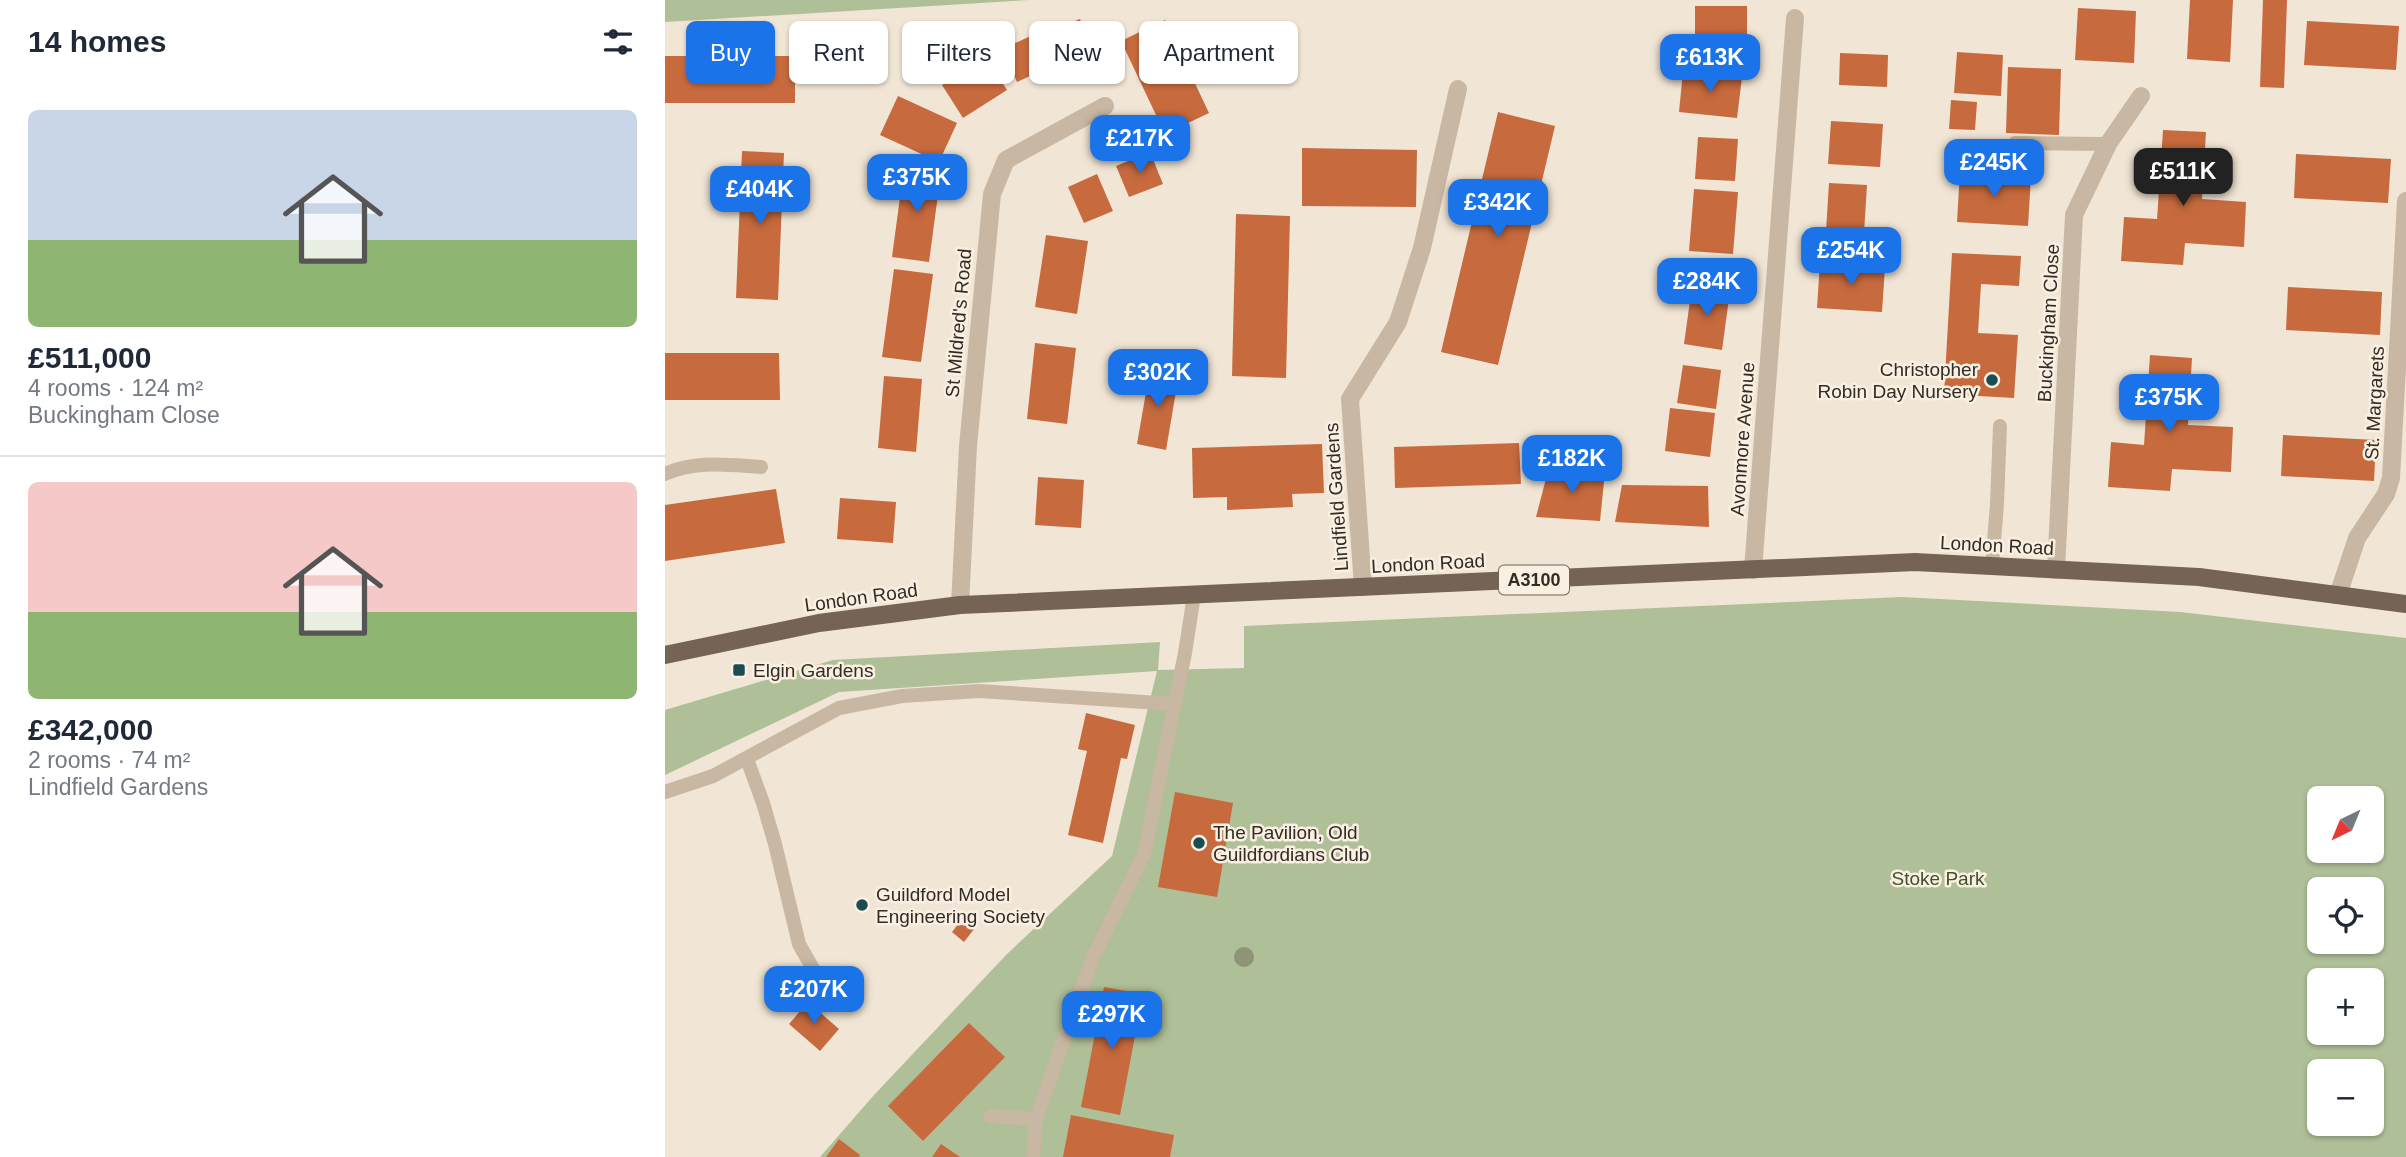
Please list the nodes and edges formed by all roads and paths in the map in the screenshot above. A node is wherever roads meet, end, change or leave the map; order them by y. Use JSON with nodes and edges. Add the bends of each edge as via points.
{"nodes":[{"id":1,"x":1795,"y":18,"type":"dead end"},
{"id":2,"x":1458,"y":89,"type":"dead end"},
{"id":3,"x":2141,"y":96,"type":"dead end"},
{"id":4,"x":1105,"y":106,"type":"dead end"},
{"id":5,"x":2015,"y":144,"type":"dead end"},
{"id":6,"x":2108,"y":144,"type":"junction"},
{"id":7,"x":2406,"y":201,"type":"edge"},
{"id":8,"x":2400,"y":412,"type":"edge"},
{"id":9,"x":2000,"y":426,"type":"dead end"},
{"id":10,"x":761,"y":467,"type":"dead end"},
{"id":11,"x":665,"y":474,"type":"edge"},
{"id":12,"x":1992,"y":566,"type":"junction"},
{"id":13,"x":1753,"y":570,"type":"junction"},
{"id":14,"x":2056,"y":570,"type":"junction"},
{"id":15,"x":1363,"y":587,"type":"junction"},
{"id":16,"x":1194,"y":595,"type":"junction"},
{"id":17,"x":2338,"y":595,"type":"junction"},
{"id":18,"x":2406,"y":604,"type":"edge"},
{"id":19,"x":960,"y":605,"type":"junction"},
{"id":20,"x":665,"y":655,"type":"edge"},
{"id":21,"x":1174,"y":704,"type":"junction"},
{"id":22,"x":747,"y":759,"type":"junction"},
{"id":23,"x":665,"y":792,"type":"edge"},
{"id":24,"x":817,"y":976,"type":"dead end"},
{"id":25,"x":990,"y":1116,"type":"dead end"},
{"id":26,"x":1036,"y":1119,"type":"junction"},
{"id":27,"x":1033,"y":1157,"type":"edge"}],
"edges":[{"from":1,"to":13,"type":"street","name":"Avonmore Avenue"},
{"from":2,"to":15,"type":"street","name":"Lindfield Gardens","via":[[1422,248],[1398,322],[1350,399]]},
{"from":3,"to":6,"type":"street","name":"Buckingham Close"},
{"from":4,"to":19,"type":"street","name":"St Mildred's Road","via":[[1006,160],[992,194],[968,446]]},
{"from":5,"to":6,"type":"lane"},
{"from":6,"to":14,"type":"street","name":"Buckingham Close","via":[[2074,215]]},
{"from":7,"to":8,"type":"street","name":"St. Margarets"},
{"from":8,"to":17,"type":"street","name":"St. Margarets","via":[[2386,494],[2357,538]]},
{"from":9,"to":12,"type":"lane"},
{"from":10,"to":11,"type":"lane","via":[[702,464]]},
{"from":12,"to":13,"type":"main road","name":"London Road","number":"A3100","via":[[1915,562]]},
{"from":12,"to":14,"type":"main road","name":"London Road","number":"A3100"},
{"from":13,"to":15,"type":"main road","name":"London Road","number":"A3100"},
{"from":14,"to":17,"type":"main road","name":"London Road","number":"A3100","via":[[2199,577]]},
{"from":15,"to":16,"type":"main road","name":"London Road","number":"A3100"},
{"from":16,"to":19,"type":"main road","name":"London Road","number":"A3100"},
{"from":16,"to":21,"type":"lane"},
{"from":17,"to":18,"type":"main road","name":"London Road","number":"A3100"},
{"from":19,"to":20,"type":"main road","name":"London Road","number":"A3100","via":[[819,623]]},
{"from":21,"to":22,"type":"lane","via":[[979,691],[902,696],[839,708]]},
{"from":21,"to":26,"type":"lane","via":[[1144,854],[1093,957]]},
{"from":22,"to":23,"type":"lane"},
{"from":22,"to":24,"type":"lane","via":[[769,823],[799,944]]},
{"from":25,"to":26,"type":"lane"},
{"from":26,"to":27,"type":"lane"}]}
